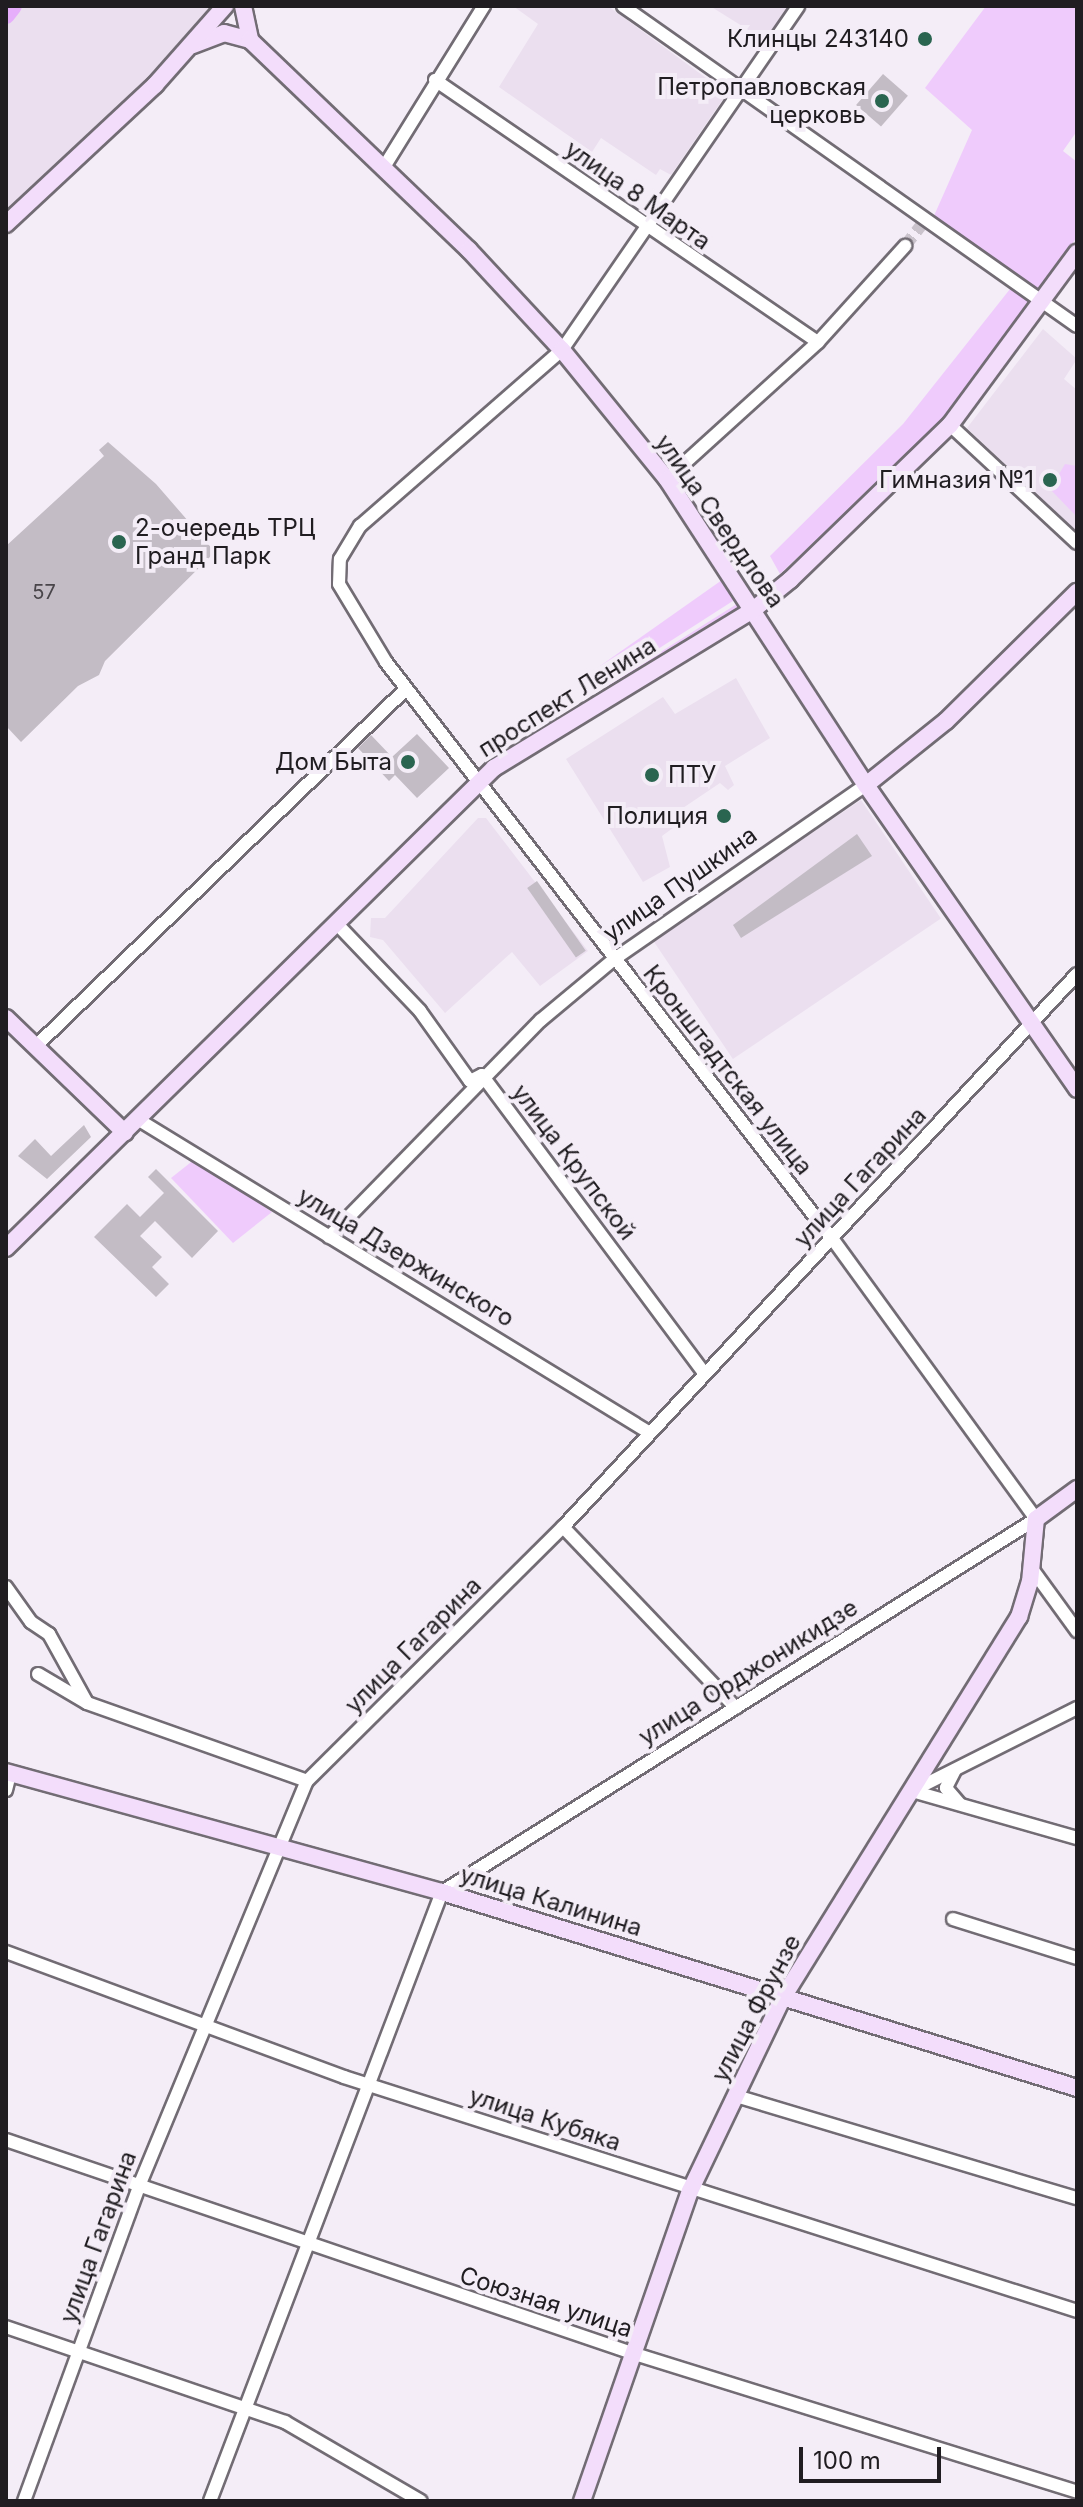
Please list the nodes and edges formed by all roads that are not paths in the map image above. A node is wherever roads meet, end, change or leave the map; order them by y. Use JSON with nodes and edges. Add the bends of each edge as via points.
{"nodes":[{"id":1,"x":225,"y":6,"type":"edge"},
{"id":2,"x":243,"y":6,"type":"edge"},
{"id":3,"x":484,"y":6,"type":"edge"},
{"id":4,"x":623,"y":6,"type":"edge"},
{"id":5,"x":798,"y":6,"type":"edge"},
{"id":6,"x":250,"y":40,"type":"junction"},
{"id":7,"x":193,"y":45,"type":"junction"},
{"id":8,"x":435,"y":80,"type":"junction"},
{"id":9,"x":740,"y":94,"type":"junction"},
{"id":10,"x":384,"y":167,"type":"junction"},
{"id":11,"x":6,"y":224,"type":"edge"},
{"id":12,"x":648,"y":231,"type":"junction"},
{"id":13,"x":905,"y":246,"type":"tunnel mouth"},
{"id":14,"x":1077,"y":253,"type":"edge"},
{"id":15,"x":1043,"y":301,"type":"junction"},
{"id":16,"x":1077,"y":326,"type":"edge"},
{"id":17,"x":818,"y":342,"type":"junction"},
{"id":18,"x":562,"y":350,"type":"junction"},
{"id":19,"x":950,"y":425,"type":"junction"},
{"id":20,"x":667,"y":479,"type":"junction"},
{"id":21,"x":1077,"y":543,"type":"edge"},
{"id":22,"x":1077,"y":592,"type":"edge"},
{"id":23,"x":753,"y":610,"type":"junction"},
{"id":24,"x":406,"y":689,"type":"junction"},
{"id":25,"x":482,"y":779,"type":"junction"},
{"id":26,"x":866,"y":785,"type":"junction"},
{"id":27,"x":337,"y":924,"type":"junction"},
{"id":28,"x":613,"y":960,"type":"junction"},
{"id":29,"x":1077,"y":974,"type":"edge"},
{"id":30,"x":6,"y":1018,"type":"edge"},
{"id":31,"x":1031,"y":1022,"type":"junction"},
{"id":32,"x":36,"y":1046,"type":"junction"},
{"id":33,"x":482,"y":1075,"type":"junction"},
{"id":34,"x":1077,"y":1089,"type":"edge"},
{"id":35,"x":139,"y":1120,"type":"junction"},
{"id":36,"x":125,"y":1133,"type":"junction"},
{"id":37,"x":329,"y":1237,"type":"junction"},
{"id":38,"x":833,"y":1240,"type":"junction"},
{"id":39,"x":6,"y":1248,"type":"edge"},
{"id":40,"x":705,"y":1374,"type":"junction"},
{"id":41,"x":650,"y":1433,"type":"junction"},
{"id":42,"x":1077,"y":1489,"type":"edge"},
{"id":43,"x":1036,"y":1519,"type":"junction"},
{"id":44,"x":563,"y":1527,"type":"junction"},
{"id":45,"x":1032,"y":1569,"type":"junction"},
{"id":46,"x":6,"y":1587,"type":"edge"},
{"id":47,"x":1077,"y":1631,"type":"edge"},
{"id":48,"x":38,"y":1674,"type":"dead end"},
{"id":49,"x":87,"y":1703,"type":"junction"},
{"id":50,"x":736,"y":1708,"type":"junction"},
{"id":51,"x":1077,"y":1708,"type":"edge"},
{"id":52,"x":955,"y":1770,"type":"junction"},
{"id":53,"x":7,"y":1779,"type":"edge"},
{"id":54,"x":307,"y":1781,"type":"junction"},
{"id":55,"x":912,"y":1791,"type":"junction"},
{"id":56,"x":961,"y":1805,"type":"junction"},
{"id":57,"x":1077,"y":1838,"type":"edge"},
{"id":58,"x":277,"y":1846,"type":"junction"},
{"id":59,"x":442,"y":1892,"type":"junction"},
{"id":60,"x":953,"y":1919,"type":"dead end"},
{"id":61,"x":6,"y":1952,"type":"edge"},
{"id":62,"x":1077,"y":1958,"type":"edge"},
{"id":63,"x":782,"y":1999,"type":"junction"},
{"id":64,"x":205,"y":2023,"type":"junction"},
{"id":65,"x":369,"y":2084,"type":"junction"},
{"id":66,"x":1077,"y":2088,"type":"edge"},
{"id":67,"x":736,"y":2096,"type":"junction"},
{"id":68,"x":6,"y":2140,"type":"edge"},
{"id":69,"x":139,"y":2186,"type":"junction"},
{"id":70,"x":690,"y":2191,"type":"junction"},
{"id":71,"x":1077,"y":2198,"type":"edge"},
{"id":72,"x":307,"y":2246,"type":"junction"},
{"id":73,"x":1077,"y":2311,"type":"edge"},
{"id":74,"x":6,"y":2327,"type":"edge"},
{"id":75,"x":79,"y":2351,"type":"junction"},
{"id":76,"x":635,"y":2354,"type":"junction"},
{"id":77,"x":246,"y":2412,"type":"junction"},
{"id":78,"x":1077,"y":2492,"type":"edge"},
{"id":79,"x":24,"y":2501,"type":"edge"},
{"id":80,"x":210,"y":2501,"type":"edge"},
{"id":81,"x":421,"y":2501,"type":"edge"},
{"id":82,"x":582,"y":2501,"type":"edge"}],
"edges":[{"from":1,"to":7,"type":"main road"},
{"from":2,"to":6,"type":"main road"},
{"from":3,"to":8,"type":"street"},
{"from":4,"to":9,"type":"street"},
{"from":5,"to":9,"type":"street"},
{"from":6,"to":7,"type":"main road","via":[[216,34]]},
{"from":6,"to":10,"type":"main road","name":"улица Свердлова"},
{"from":7,"to":11,"type":"main road"},
{"from":8,"to":10,"type":"street"},
{"from":8,"to":12,"type":"street","name":"улица 8 Марта"},
{"from":9,"to":12,"type":"street"},
{"from":9,"to":15,"type":"street"},
{"from":10,"to":18,"type":"main road","name":"улица Свердлова"},
{"from":12,"to":17,"type":"street","name":"улица 8 Марта"},
{"from":12,"to":18,"type":"street"},
{"from":13,"to":17,"type":"street"},
{"from":14,"to":15,"type":"main road","name":"проспект Ленина"},
{"from":15,"to":16,"type":"street"},
{"from":15,"to":19,"type":"main road","name":"проспект Ленина"},
{"from":17,"to":20,"type":"street"},
{"from":18,"to":20,"type":"main road","name":"улица Свердлова"},
{"from":18,"to":24,"type":"street","name":"Кронштадтская улица","via":[[360,526],[338,568],[349,607]]},
{"from":19,"to":21,"type":"street"},
{"from":19,"to":23,"type":"main road","name":"проспект Ленина"},
{"from":20,"to":23,"type":"main road","name":"улица Свердлова"},
{"from":22,"to":26,"type":"main road","name":"улица Пушкина","via":[[946,721]]},
{"from":23,"to":25,"type":"main road","name":"проспект Ленина"},
{"from":23,"to":26,"type":"main road","name":"улица Свердлова"},
{"from":24,"to":25,"type":"street","name":"Кронштадтская улица"},
{"from":24,"to":32,"type":"street"},
{"from":25,"to":27,"type":"main road","name":"проспект Ленина"},
{"from":25,"to":28,"type":"street","name":"Кронштадтская улица"},
{"from":26,"to":28,"type":"street","name":"улица Пушкина"},
{"from":26,"to":31,"type":"main road","name":"улица Свердлова"},
{"from":27,"to":33,"type":"street","name":"улица Крупской","via":[[420,1011],[470,1081]]},
{"from":27,"to":35,"type":"main road","name":"проспект Ленина"},
{"from":28,"to":33,"type":"street","name":"улица Пушкина"},
{"from":28,"to":38,"type":"street","name":"Кронштадтская улица"},
{"from":29,"to":31,"type":"street","name":"улица Гагарина"},
{"from":30,"to":32,"type":"main road"},
{"from":31,"to":34,"type":"main road","name":"улица Свердлова"},
{"from":31,"to":38,"type":"street","name":"улица Гагарина"},
{"from":32,"to":36,"type":"main road"},
{"from":33,"to":37,"type":"street","name":"улица Пушкина"},
{"from":33,"to":40,"type":"street","name":"улица Крупской"},
{"from":35,"to":36,"type":"main road","name":"проспект Ленина"},
{"from":35,"to":37,"type":"street","name":"улица Дзержинского"},
{"from":36,"to":39,"type":"main road","name":"проспект Ленина"},
{"from":37,"to":41,"type":"street","name":"улица Дзержинского"},
{"from":38,"to":40,"type":"street","name":"улица Гагарина"},
{"from":38,"to":43,"type":"street","name":"Кронштадтская улица"},
{"from":40,"to":41,"type":"street","name":"улица Гагарина"},
{"from":41,"to":44,"type":"street","name":"улица Гагарина"},
{"from":42,"to":43,"type":"main road","name":"улица Орджоникидзе"},
{"from":43,"to":45,"type":"main road","name":"улица Фрунзе"},
{"from":43,"to":50,"type":"street","name":"улица Орджоникидзе"},
{"from":44,"to":50,"type":"street"},
{"from":44,"to":54,"type":"street","name":"улица Гагарина"},
{"from":45,"to":47,"type":"street","via":[[1058,1596]]},
{"from":45,"to":55,"type":"main road","name":"улица Фрунзе","via":[[1019,1617]]},
{"from":46,"to":49,"type":"street","via":[[31,1622],[49,1634]]},
{"from":48,"to":49,"type":"street"},
{"from":49,"to":54,"type":"street"},
{"from":50,"to":59,"type":"street","name":"улица Орджоникидзе"},
{"from":51,"to":52,"type":"street"},
{"from":52,"to":55,"type":"street"},
{"from":52,"to":56,"type":"street","via":[[946,1788]]},
{"from":53,"to":58,"type":"main road","name":"улица Калинина"},
{"from":54,"to":58,"type":"street","name":"улица Гагарина"},
{"from":55,"to":56,"type":"street"},
{"from":55,"to":63,"type":"main road","name":"улица Фрунзе"},
{"from":56,"to":57,"type":"street"},
{"from":58,"to":59,"type":"main road","name":"улица Калинина"},
{"from":58,"to":64,"type":"street","name":"улица Гагарина"},
{"from":59,"to":63,"type":"main road","name":"улица Калинина"},
{"from":59,"to":65,"type":"street"},
{"from":60,"to":62,"type":"street"},
{"from":61,"to":64,"type":"street","name":"улица Кубяка"},
{"from":63,"to":66,"type":"main road","name":"улица Калинина"},
{"from":63,"to":67,"type":"main road","name":"улица Фрунзе"},
{"from":64,"to":65,"type":"street","name":"улица Кубяка"},
{"from":64,"to":69,"type":"street","name":"улица Гагарина"},
{"from":65,"to":70,"type":"street","name":"улица Кубяка"},
{"from":65,"to":72,"type":"street"},
{"from":67,"to":70,"type":"main road","name":"улица Фрунзе"},
{"from":67,"to":71,"type":"street"},
{"from":68,"to":69,"type":"street","name":"Союзная улица"},
{"from":69,"to":72,"type":"street","name":"Союзная улица"},
{"from":69,"to":75,"type":"street","name":"улица Гагарина"},
{"from":70,"to":73,"type":"street","name":"улица Кубяка"},
{"from":70,"to":76,"type":"main road","name":"улица Фрунзе"},
{"from":72,"to":76,"type":"street","name":"Союзная улица"},
{"from":72,"to":77,"type":"street"},
{"from":74,"to":75,"type":"street"},
{"from":75,"to":77,"type":"street"},
{"from":75,"to":79,"type":"street","name":"улица Гагарина"},
{"from":76,"to":78,"type":"street","name":"Союзная улица"},
{"from":76,"to":82,"type":"main road","name":"улица Фрунзе"},
{"from":77,"to":80,"type":"street"},
{"from":77,"to":81,"type":"street","via":[[285,2422]]}]}
